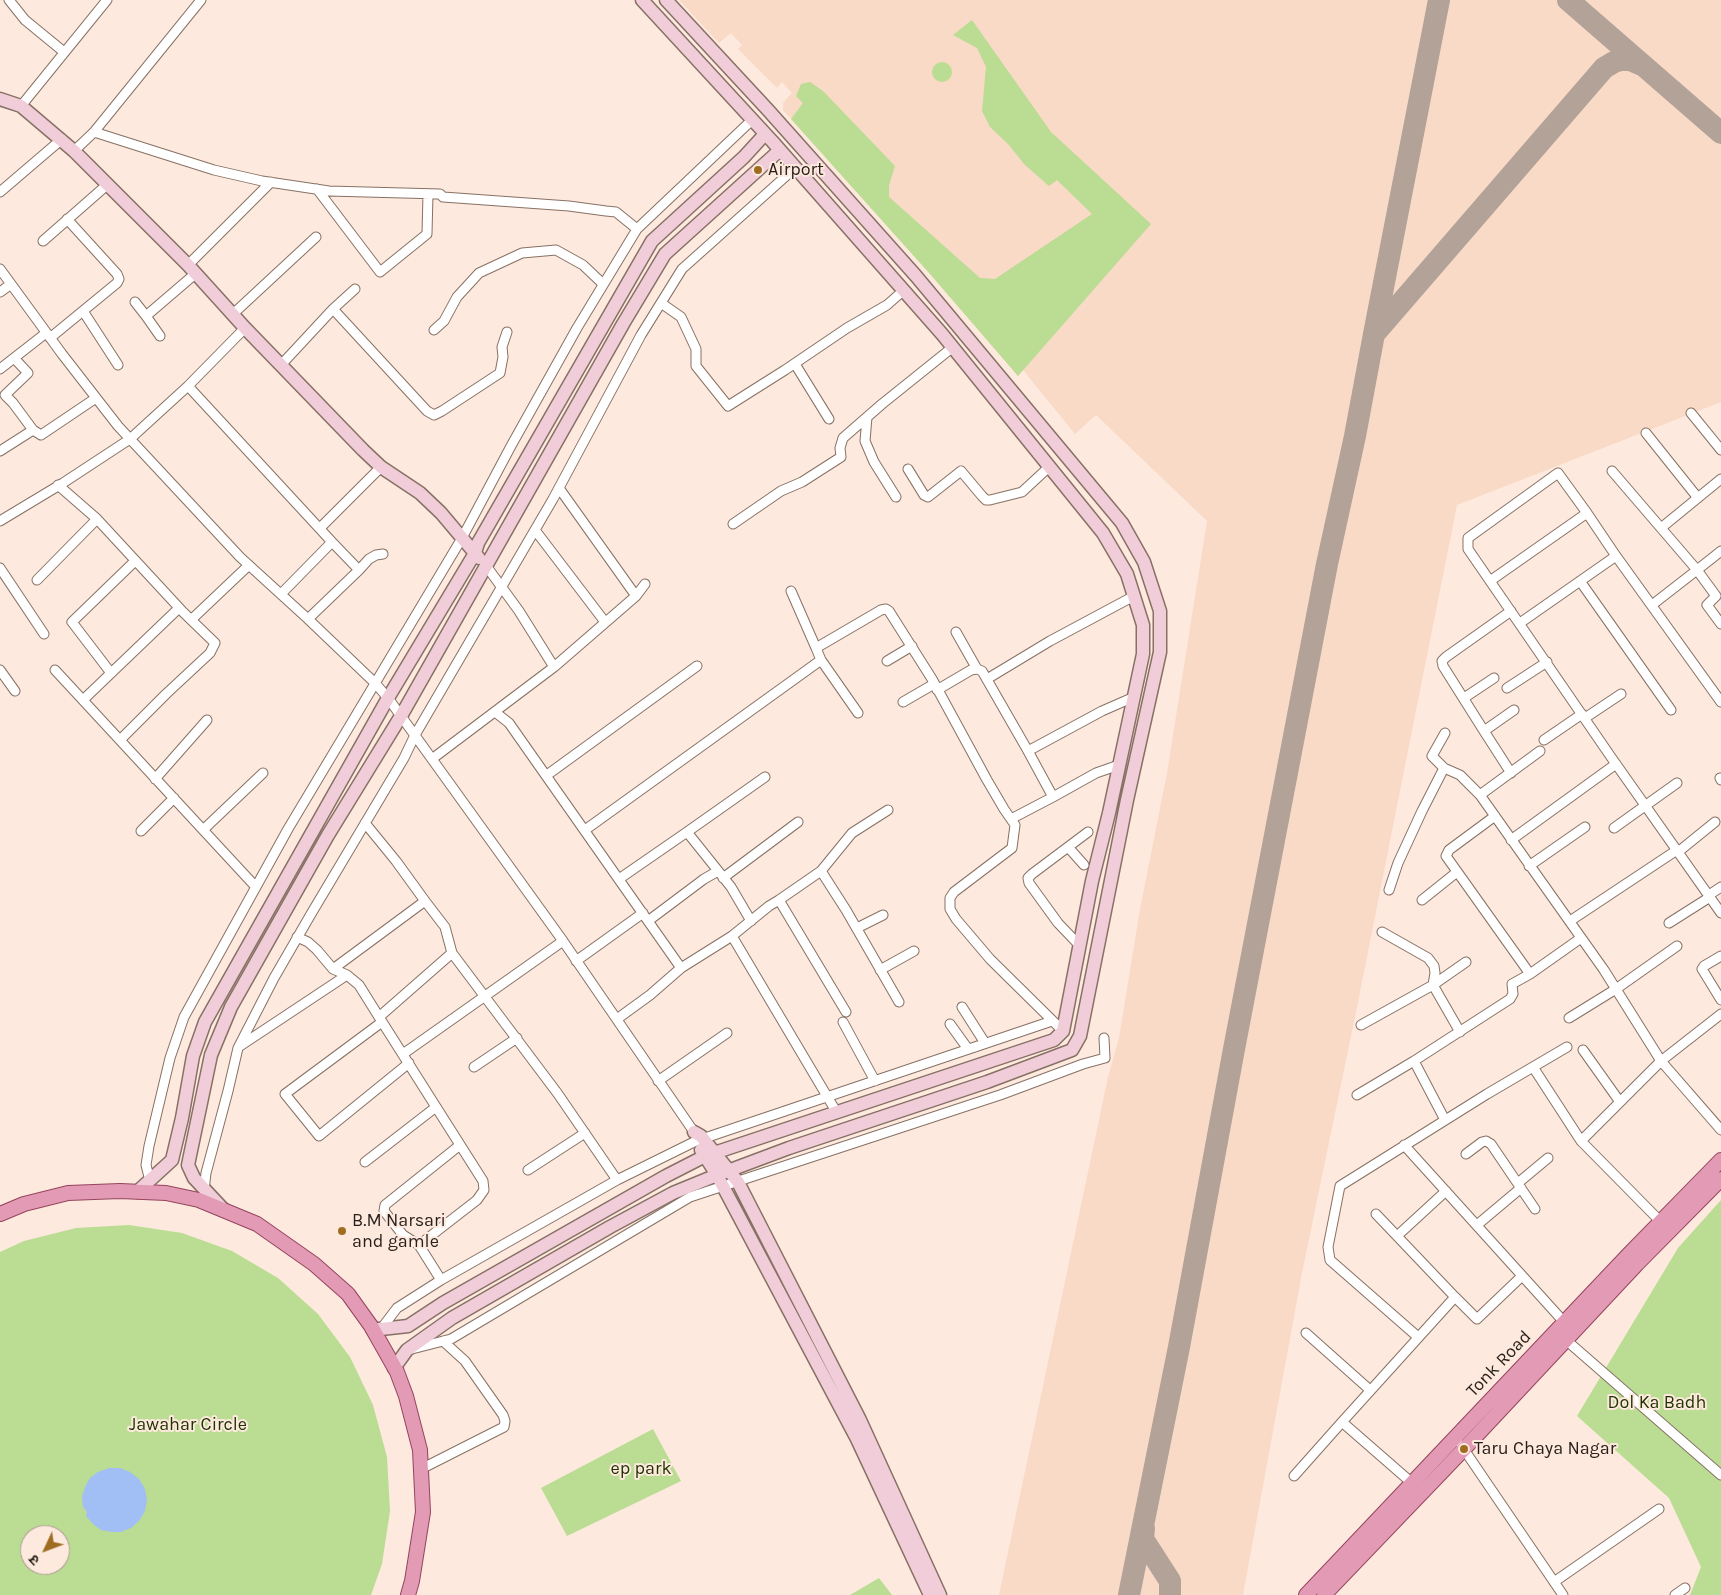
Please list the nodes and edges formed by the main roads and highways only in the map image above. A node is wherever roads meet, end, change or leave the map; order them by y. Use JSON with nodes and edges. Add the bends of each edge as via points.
{"nodes":[{"id":1,"x":1721,"y":1160,"type":"edge"},
{"id":2,"x":1721,"y":1179,"type":"edge"},
{"id":3,"x":0,"y":1214,"type":"edge"},
{"id":4,"x":408,"y":1595,"type":"edge"},
{"id":5,"x":1306,"y":1595,"type":"edge"},
{"id":6,"x":1324,"y":1595,"type":"edge"}],
"edges":[{"from":1,"to":5,"type":"main road","name":"Tonk Road"},
{"from":2,"to":6,"type":"main road","name":"Tonk Road"},
{"from":3,"to":4,"type":"main road","via":[[68,1193],[166,1193],[199,1200],[257,1224],[314,1264],[348,1294],[377,1329],[406,1396],[420,1450],[423,1512]]}]}
